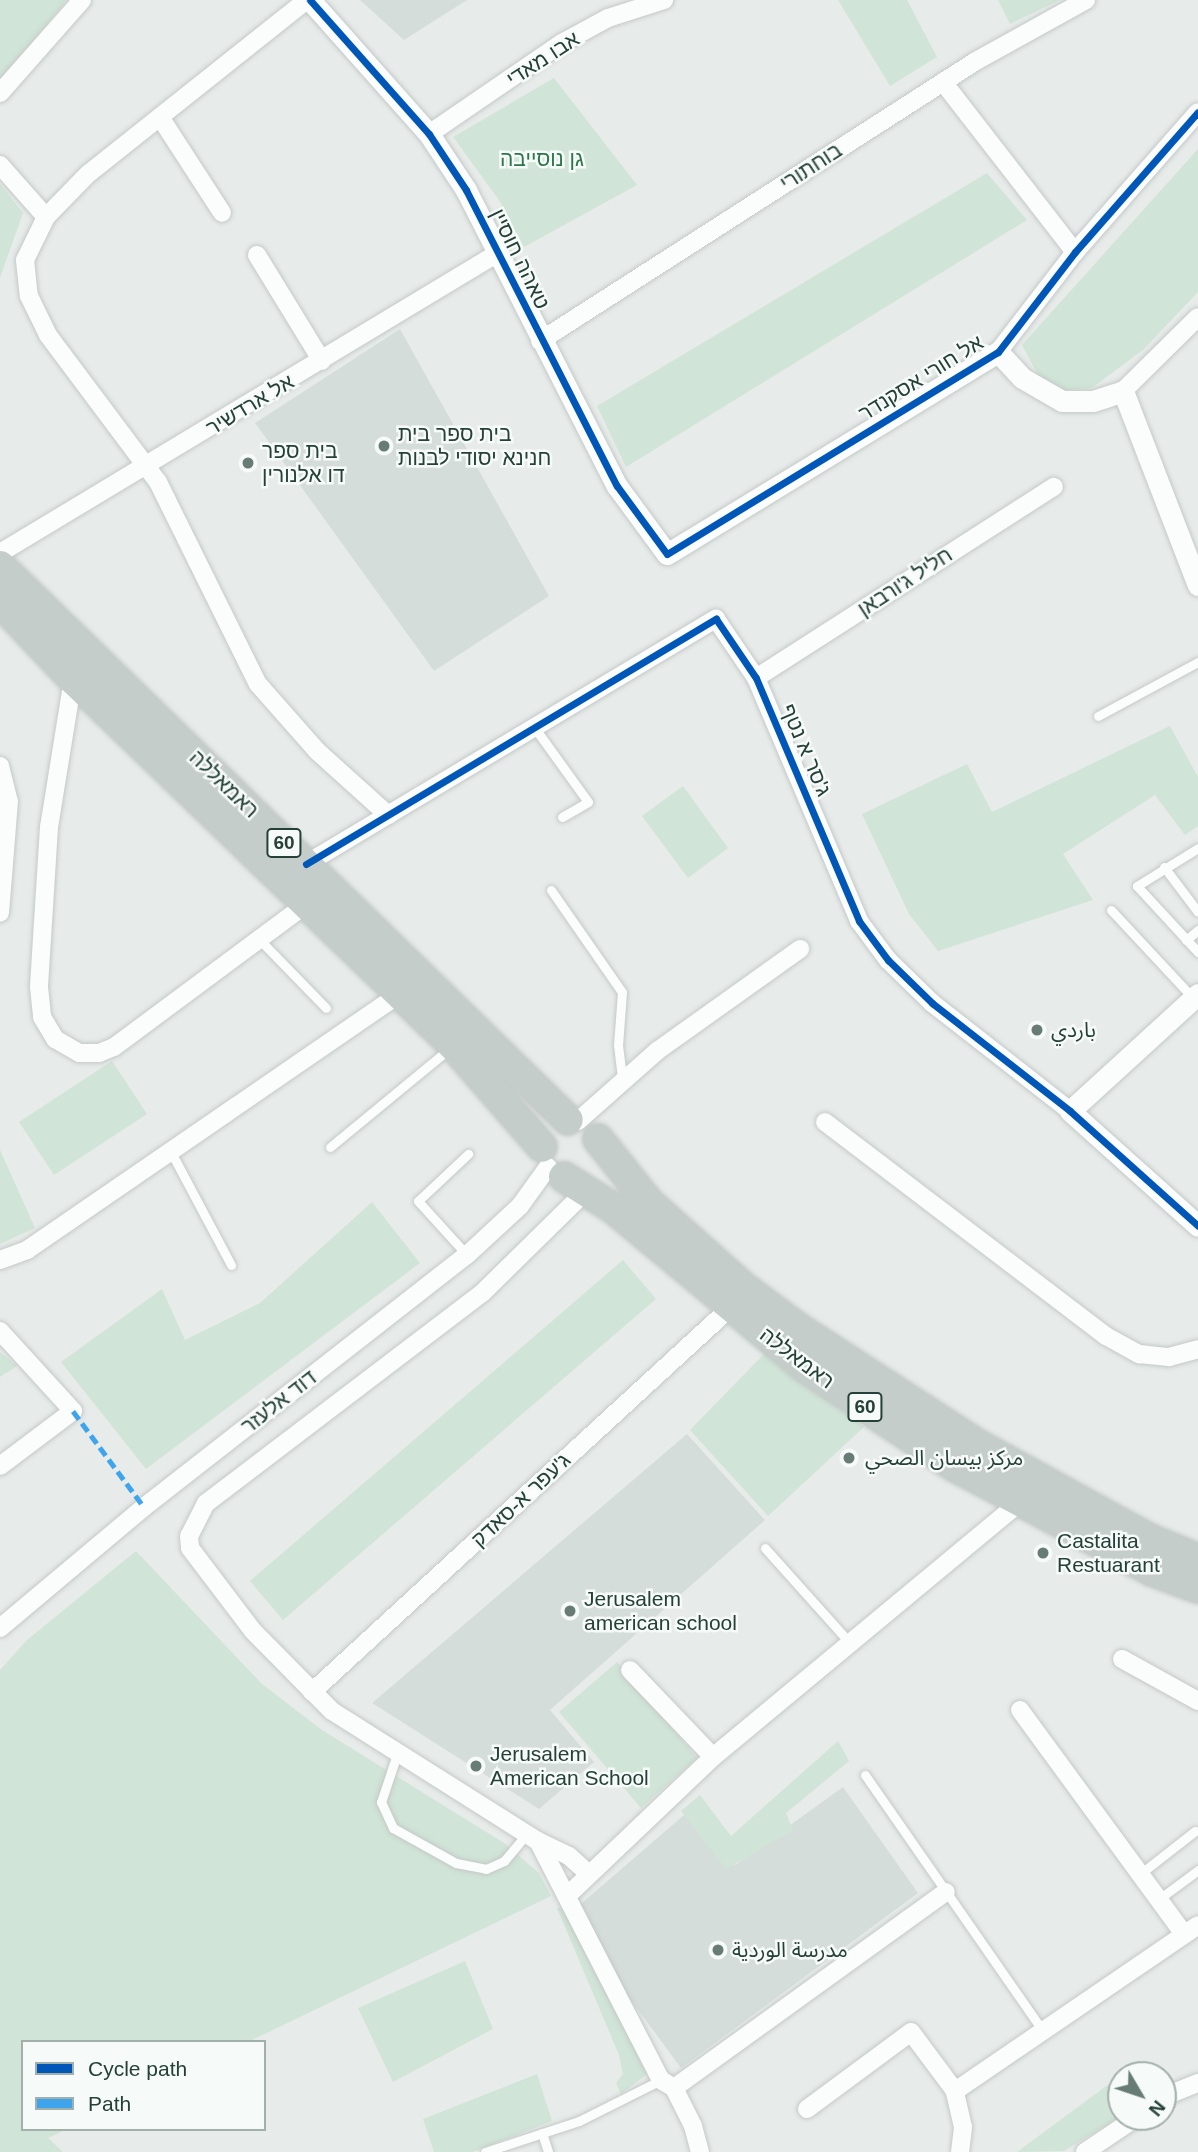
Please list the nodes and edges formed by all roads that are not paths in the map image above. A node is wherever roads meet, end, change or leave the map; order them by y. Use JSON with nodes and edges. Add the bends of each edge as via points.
{"nodes":[{"id":1,"x":82,"y":0,"type":"edge"},
{"id":2,"x":309,"y":0,"type":"edge"},
{"id":3,"x":664,"y":0,"type":"edge"},
{"id":4,"x":1086,"y":0,"type":"edge"},
{"id":5,"x":943,"y":82,"type":"junction"},
{"id":6,"x":0,"y":93,"type":"edge"},
{"id":7,"x":1198,"y":112,"type":"edge"},
{"id":8,"x":160,"y":117,"type":"junction"},
{"id":9,"x":429,"y":134,"type":"junction"},
{"id":10,"x":0,"y":165,"type":"edge"},
{"id":11,"x":222,"y":213,"type":"dead end"},
{"id":12,"x":46,"y":217,"type":"junction"},
{"id":13,"x":1075,"y":252,"type":"junction"},
{"id":14,"x":498,"y":253,"type":"junction"},
{"id":15,"x":257,"y":255,"type":"dead end"},
{"id":16,"x":1198,"y":317,"type":"edge"},
{"id":17,"x":540,"y":341,"type":"junction"},
{"id":18,"x":998,"y":352,"type":"junction"},
{"id":19,"x":322,"y":360,"type":"junction"},
{"id":20,"x":1123,"y":391,"type":"junction"},
{"id":21,"x":149,"y":466,"type":"junction"},
{"id":22,"x":1054,"y":487,"type":"dead end"},
{"id":23,"x":0,"y":553,"type":"edge"},
{"id":24,"x":667,"y":554,"type":"joint"},
{"id":25,"x":0,"y":566,"type":"edge"},
{"id":26,"x":1198,"y":585,"type":"edge"},
{"id":27,"x":0,"y":602,"type":"edge"},
{"id":28,"x":1198,"y":662,"type":"edge"},
{"id":29,"x":73,"y":678,"type":"junction"},
{"id":30,"x":756,"y":678,"type":"junction"},
{"id":31,"x":1098,"y":716,"type":"dead end"},
{"id":32,"x":534,"y":727,"type":"junction"},
{"id":33,"x":0,"y":766,"type":"edge"},
{"id":34,"x":388,"y":814,"type":"junction"},
{"id":35,"x":562,"y":817,"type":"dead end"},
{"id":36,"x":1198,"y":848,"type":"edge"},
{"id":37,"x":306,"y":864,"type":"junction"},
{"id":38,"x":1164,"y":867,"type":"junction"},
{"id":39,"x":551,"y":890,"type":"dead end"},
{"id":40,"x":308,"y":903,"type":"junction"},
{"id":41,"x":1111,"y":910,"type":"dead end"},
{"id":42,"x":1198,"y":912,"type":"edge"},
{"id":43,"x":0,"y":913,"type":"edge"},
{"id":44,"x":1198,"y":930,"type":"edge"},
{"id":45,"x":259,"y":939,"type":"junction"},
{"id":46,"x":1186,"y":940,"type":"junction"},
{"id":47,"x":800,"y":948,"type":"dead end"},
{"id":48,"x":1198,"y":952,"type":"edge"},
{"id":49,"x":401,"y":993,"type":"junction"},
{"id":50,"x":1196,"y":996,"type":"edge"},
{"id":51,"x":326,"y":1008,"type":"dead end"},
{"id":52,"x":453,"y":1045,"type":"junction"},
{"id":53,"x":622,"y":1078,"type":"junction"},
{"id":54,"x":1069,"y":1111,"type":"junction"},
{"id":55,"x":825,"y":1122,"type":"dead end"},
{"id":56,"x":581,"y":1127,"type":"junction"},
{"id":57,"x":330,"y":1147,"type":"dead end"},
{"id":58,"x":171,"y":1152,"type":"junction"},
{"id":59,"x":468,"y":1154,"type":"dead end"},
{"id":60,"x":560,"y":1170,"type":"junction"},
{"id":61,"x":1198,"y":1226,"type":"edge"},
{"id":62,"x":467,"y":1255,"type":"junction"},
{"id":63,"x":0,"y":1260,"type":"edge"},
{"id":64,"x":231,"y":1265,"type":"dead end"},
{"id":65,"x":731,"y":1307,"type":"junction"},
{"id":66,"x":0,"y":1331,"type":"edge"},
{"id":67,"x":1198,"y":1349,"type":"edge"},
{"id":68,"x":0,"y":1466,"type":"edge"},
{"id":69,"x":1021,"y":1501,"type":"junction"},
{"id":70,"x":765,"y":1548,"type":"dead end"},
{"id":71,"x":1198,"y":1559,"type":"edge"},
{"id":72,"x":1198,"y":1588,"type":"edge"},
{"id":73,"x":8,"y":1612,"type":"edge"},
{"id":74,"x":0,"y":1628,"type":"edge"},
{"id":75,"x":850,"y":1643,"type":"junction"},
{"id":76,"x":1122,"y":1658,"type":"dead end"},
{"id":77,"x":630,"y":1670,"type":"dead end"},
{"id":78,"x":312,"y":1692,"type":"junction"},
{"id":79,"x":1198,"y":1701,"type":"edge"},
{"id":80,"x":1020,"y":1710,"type":"dead end"},
{"id":81,"x":398,"y":1751,"type":"junction"},
{"id":82,"x":713,"y":1757,"type":"junction"},
{"id":83,"x":865,"y":1775,"type":"dead end"},
{"id":84,"x":1195,"y":1831,"type":"dead end"},
{"id":85,"x":532,"y":1837,"type":"junction"},
{"id":86,"x":1198,"y":1870,"type":"edge"},
{"id":87,"x":589,"y":1874,"type":"junction"},
{"id":88,"x":1140,"y":1874,"type":"junction"},
{"id":89,"x":946,"y":1892,"type":"junction"},
{"id":90,"x":567,"y":1896,"type":"junction"},
{"id":91,"x":1159,"y":1899,"type":"junction"},
{"id":92,"x":1191,"y":1930,"type":"edge"},
{"id":93,"x":1042,"y":2030,"type":"junction"},
{"id":94,"x":1198,"y":2083,"type":"edge"},
{"id":95,"x":667,"y":2084,"type":"junction"},
{"id":96,"x":955,"y":2091,"type":"junction"},
{"id":97,"x":1177,"y":2091,"type":"edge"},
{"id":98,"x":807,"y":2109,"type":"dead end"},
{"id":99,"x":1116,"y":2131,"type":"edge"},
{"id":100,"x":542,"y":2133,"type":"junction"},
{"id":101,"x":485,"y":2152,"type":"edge"},
{"id":102,"x":548,"y":2152,"type":"edge"},
{"id":103,"x":700,"y":2152,"type":"edge"},
{"id":104,"x":960,"y":2152,"type":"edge"},
{"id":105,"x":1085,"y":2152,"type":"edge"}],
"edges":[{"from":1,"to":6,"type":"street"},
{"from":2,"to":8,"type":"street"},
{"from":2,"to":9,"type":"street","name":"טאהה חוסיין"},
{"from":3,"to":9,"type":"street","name":"אבו מאדי","via":[[608,19],[562,43]]},
{"from":4,"to":5,"type":"street","name":"בוחתורי"},
{"from":5,"to":13,"type":"street"},
{"from":5,"to":17,"type":"street","name":"בוחתורי"},
{"from":7,"to":13,"type":"street","name":"אל חורי אסקנדר"},
{"from":8,"to":11,"type":"street"},
{"from":8,"to":12,"type":"street","via":[[88,174]]},
{"from":9,"to":14,"type":"street","name":"טאהה חוסיין","via":[[466,190]]},
{"from":10,"to":12,"type":"street"},
{"from":12,"to":21,"type":"street","via":[[25,260],[29,296],[48,335]]},
{"from":13,"to":18,"type":"street","name":"אל חורי אסקנדר"},
{"from":14,"to":17,"type":"street","name":"טאהה חוסיין"},
{"from":14,"to":19,"type":"street","name":"אל ארדשיר"},
{"from":15,"to":19,"type":"street"},
{"from":16,"to":20,"type":"street"},
{"from":17,"to":24,"type":"street","name":"טאהה חוסיין","via":[[617,486]]},
{"from":18,"to":20,"type":"street","via":[[1022,378],[1062,401],[1093,401]]},
{"from":18,"to":24,"type":"street","name":"אל חורי אסקנדר"},
{"from":19,"to":21,"type":"street","name":"אל ארדשיר"},
{"from":20,"to":26,"type":"street"},
{"from":21,"to":23,"type":"street","name":"אל ארדשיר"},
{"from":21,"to":34,"type":"street","via":[[258,684],[317,751]]},
{"from":22,"to":30,"type":"street","name":"חליל ג'ורבאן"},
{"from":25,"to":37,"type":"highway","name":"ראמאללה","number":"60"},
{"from":27,"to":29,"type":"highway","name":"ראמאללה","number":"60"},
{"from":28,"to":31,"type":"lane"},
{"from":29,"to":40,"type":"highway","name":"ראמאללה","number":"60"},
{"from":29,"to":45,"type":"street","via":[[49,827],[38,987],[42,1017],[55,1039],[79,1053],[114,1047]]},
{"from":30,"to":32,"type":"street","name":"ג'סר א נטף","via":[[716,619]]},
{"from":30,"to":54,"type":"street","name":"ג'סר א נטף","via":[[859,921],[888,960],[932,1003]]},
{"from":32,"to":34,"type":"street","name":"ג'סר א נטף"},
{"from":32,"to":35,"type":"lane","via":[[588,802]]},
{"from":33,"to":43,"type":"street","via":[[9,801]]},
{"from":34,"to":37,"type":"street","name":"ג'סר א נטף"},
{"from":36,"to":38,"type":"lane"},
{"from":37,"to":56,"type":"highway","name":"ראמאללה","number":"60"},
{"from":38,"to":42,"type":"lane"},
{"from":38,"to":46,"type":"lane","via":[[1137,886]]},
{"from":39,"to":53,"type":"lane","via":[[622,992],[618,1045]]},
{"from":40,"to":45,"type":"street"},
{"from":40,"to":49,"type":"highway","name":"ראמאללה","number":"60"},
{"from":41,"to":50,"type":"lane"},
{"from":44,"to":46,"type":"lane"},
{"from":45,"to":51,"type":"lane"},
{"from":46,"to":48,"type":"lane"},
{"from":47,"to":53,"type":"street"},
{"from":49,"to":52,"type":"highway","name":"ראמאללה","number":"60"},
{"from":49,"to":58,"type":"street"},
{"from":50,"to":54,"type":"street"},
{"from":52,"to":57,"type":"lane"},
{"from":52,"to":60,"type":"highway","name":"ראמאללה","number":"60"},
{"from":53,"to":56,"type":"street"},
{"from":54,"to":61,"type":"street","name":"ג'סר א נטף"},
{"from":55,"to":67,"type":"street","via":[[1106,1336],[1139,1354],[1169,1357]]},
{"from":56,"to":60,"type":"highway","via":[[550,1129]]},
{"from":56,"to":60,"type":"highway","via":[[600,1149],[593,1168],[584,1175]]},
{"from":56,"to":71,"type":"highway","name":"ראמאללה","number":"60","via":[[649,1203],[743,1287],[798,1328],[980,1446],[1149,1539]]},
{"from":58,"to":63,"type":"street","via":[[27,1250]]},
{"from":58,"to":64,"type":"lane"},
{"from":59,"to":62,"type":"lane","via":[[418,1201]]},
{"from":60,"to":62,"type":"street","name":"דוד אלעזר"},
{"from":60,"to":65,"type":"highway","name":"ראמאללה","number":"60"},
{"from":60,"to":78,"type":"street","via":[[482,1293],[216,1495],[197,1519],[189,1536],[190,1548],[253,1631]]},
{"from":62,"to":73,"type":"street","name":"דוד אלעזר"},
{"from":65,"to":69,"type":"highway","name":"ראמאללה","number":"60","via":[[803,1366],[954,1466]]},
{"from":65,"to":78,"type":"street","name":"ג'עפר א-סאדק"},
{"from":66,"to":68,"type":"street","via":[[73,1411]]},
{"from":69,"to":72,"type":"highway","name":"ראמאללה","number":"60","via":[[1152,1571]]},
{"from":69,"to":75,"type":"street"},
{"from":70,"to":75,"type":"lane"},
{"from":73,"to":74,"type":"street","name":"דוד אלעזר"},
{"from":75,"to":82,"type":"street"},
{"from":76,"to":79,"type":"street"},
{"from":77,"to":82,"type":"street"},
{"from":78,"to":81,"type":"street","via":[[332,1711]]},
{"from":80,"to":88,"type":"street"},
{"from":81,"to":85,"type":"street"},
{"from":81,"to":85,"type":"lane","via":[[381,1802],[393,1828],[456,1863],[485,1869],[504,1861]]},
{"from":82,"to":87,"type":"street"},
{"from":83,"to":89,"type":"lane"},
{"from":84,"to":88,"type":"lane"},
{"from":85,"to":87,"type":"street","via":[[569,1856]]},
{"from":85,"to":90,"type":"street"},
{"from":86,"to":91,"type":"lane"},
{"from":87,"to":90,"type":"street"},
{"from":88,"to":91,"type":"street"},
{"from":89,"to":93,"type":"lane"},
{"from":89,"to":95,"type":"street"},
{"from":90,"to":95,"type":"street"},
{"from":91,"to":92,"type":"street"},
{"from":92,"to":93,"type":"street"},
{"from":93,"to":96,"type":"street"},
{"from":94,"to":97,"type":"street"},
{"from":95,"to":100,"type":"lane"},
{"from":95,"to":103,"type":"street","via":[[693,2126]]},
{"from":96,"to":98,"type":"street","via":[[911,2032]]},
{"from":96,"to":104,"type":"street","via":[[963,2127]]},
{"from":99,"to":105,"type":"street"},
{"from":100,"to":101,"type":"lane"},
{"from":100,"to":102,"type":"lane"}]}
